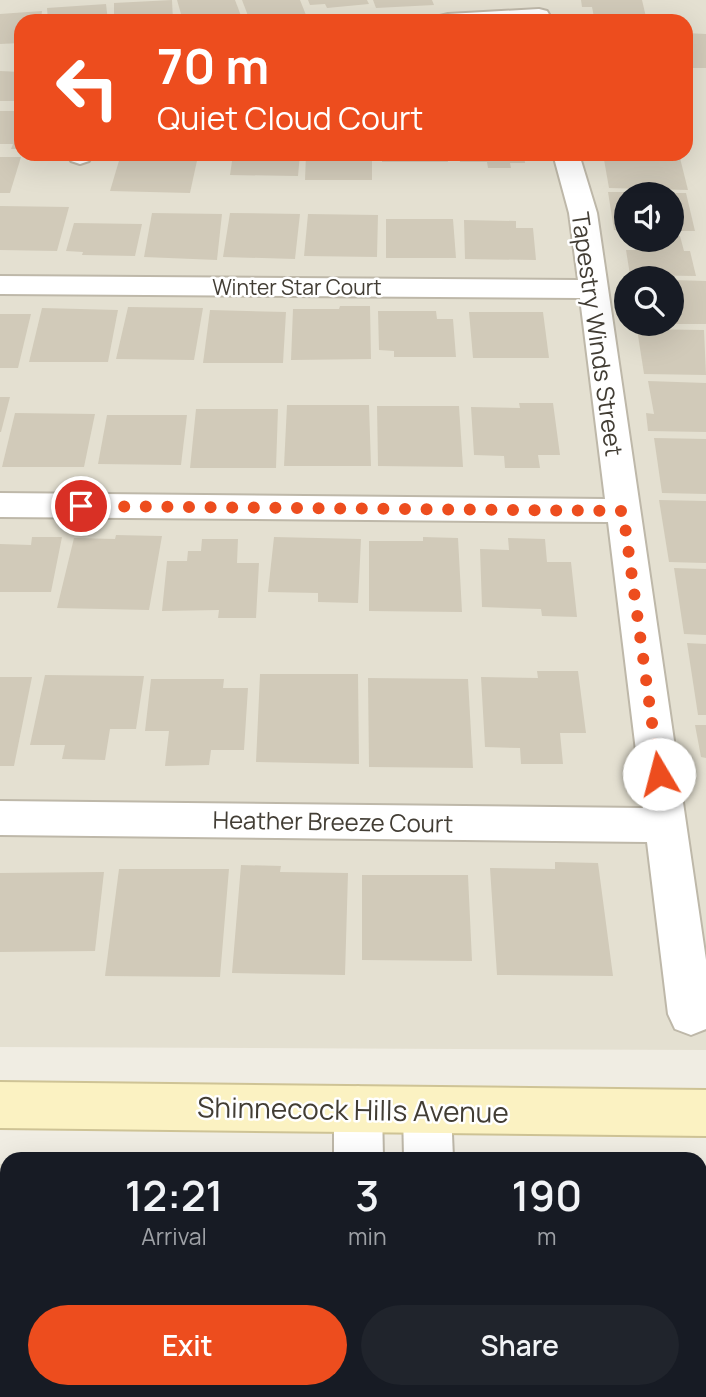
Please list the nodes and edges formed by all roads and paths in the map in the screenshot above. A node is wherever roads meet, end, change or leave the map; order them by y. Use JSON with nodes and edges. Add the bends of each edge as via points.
{"nodes":[{"id":1,"x":539,"y":9,"type":"edge"},
{"id":2,"x":501,"y":14,"type":"edge"},
{"id":3,"x":568,"y":161,"type":"edge"},
{"id":4,"x":0,"y":285,"type":"edge"},
{"id":5,"x":593,"y":289,"type":"junction"},
{"id":6,"x":0,"y":505,"type":"edge"},
{"id":7,"x":623,"y":511,"type":"junction"},
{"id":8,"x":0,"y":818,"type":"edge"},
{"id":9,"x":665,"y":825,"type":"junction"},
{"id":10,"x":691,"y":1014,"type":"dead end"},
{"id":11,"x":0,"y":1105,"type":"edge"},
{"id":12,"x":358,"y":1109,"type":"junction"},
{"id":13,"x":427,"y":1110,"type":"junction"},
{"id":14,"x":706,"y":1113,"type":"edge"},
{"id":15,"x":359,"y":1152,"type":"edge"},
{"id":16,"x":429,"y":1152,"type":"edge"}],
"edges":[{"from":1,"to":2,"type":"street"},
{"from":3,"to":5,"type":"street","name":"Tapestry Winds Street","via":[[583,213]]},
{"from":4,"to":5,"type":"street","name":"Winter Star Court"},
{"from":5,"to":7,"type":"street","name":"Tapestry Winds Street"},
{"from":6,"to":7,"type":"street"},
{"from":7,"to":9,"type":"street","name":"Tapestry Winds Street"},
{"from":8,"to":9,"type":"street","name":"Heather Breeze Court"},
{"from":9,"to":10,"type":"street","name":"Tapestry Winds Street"},
{"from":11,"to":12,"type":"street","name":"Shinnecock Hills Avenue"},
{"from":12,"to":13,"type":"street","name":"Shinnecock Hills Avenue"},
{"from":12,"to":15,"type":"street"},
{"from":13,"to":14,"type":"street","name":"Shinnecock Hills Avenue"},
{"from":13,"to":16,"type":"street"}]}
